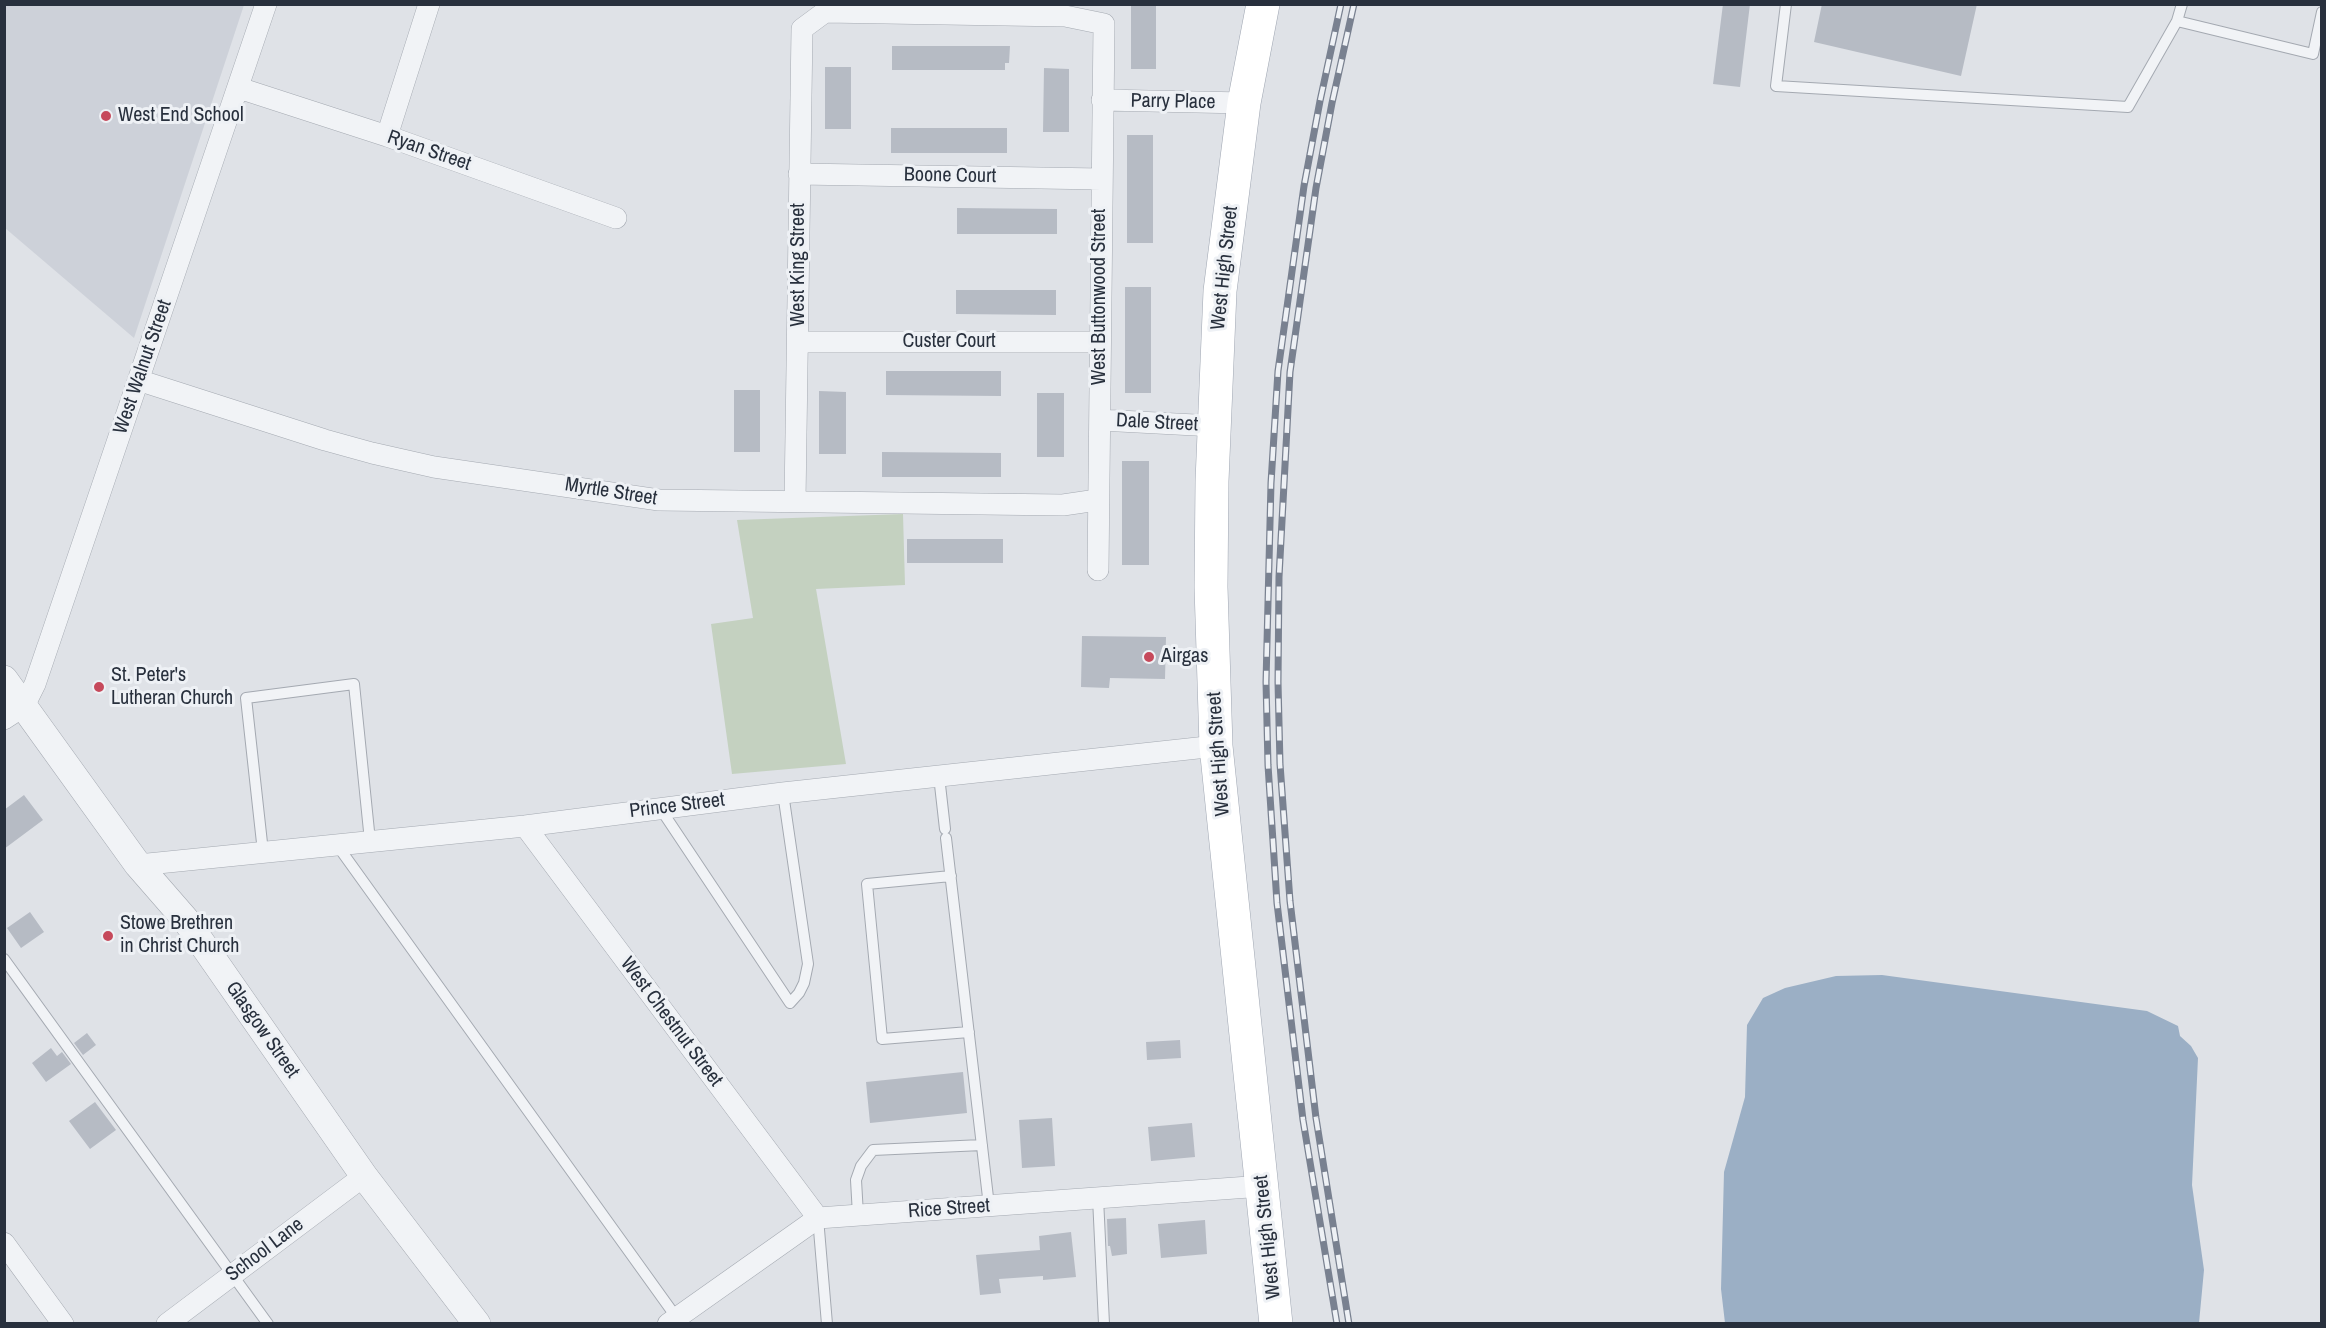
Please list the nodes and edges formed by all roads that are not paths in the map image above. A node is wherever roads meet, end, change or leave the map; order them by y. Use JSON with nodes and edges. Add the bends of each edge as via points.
{"nodes":[{"id":1,"x":266,"y":4,"type":"edge"},
{"id":2,"x":429,"y":4,"type":"edge"},
{"id":3,"x":1263,"y":4,"type":"edge"},
{"id":4,"x":1786,"y":4,"type":"edge"},
{"id":5,"x":2182,"y":4,"type":"edge"},
{"id":6,"x":2322,"y":12,"type":"edge"},
{"id":7,"x":2177,"y":21,"type":"junction"},
{"id":8,"x":802,"y":29,"type":"joint"},
{"id":9,"x":239,"y":88,"type":"junction"},
{"id":10,"x":1102,"y":100,"type":"junction"},
{"id":11,"x":1244,"y":103,"type":"junction"},
{"id":12,"x":387,"y":136,"type":"junction"},
{"id":13,"x":799,"y":174,"type":"junction"},
{"id":14,"x":1101,"y":179,"type":"junction"},
{"id":15,"x":616,"y":218,"type":"dead end"},
{"id":16,"x":799,"y":342,"type":"junction"},
{"id":17,"x":1100,"y":342,"type":"junction"},
{"id":18,"x":138,"y":380,"type":"junction"},
{"id":19,"x":1100,"y":420,"type":"junction"},
{"id":20,"x":1214,"y":426,"type":"junction"},
{"id":21,"x":1097,"y":500,"type":"junction"},
{"id":22,"x":795,"y":501,"type":"junction"},
{"id":23,"x":1098,"y":570,"type":"dead end"},
{"id":24,"x":4,"y":679,"type":"edge"},
{"id":25,"x":14,"y":713,"type":"edge"},
{"id":26,"x":1216,"y":746,"type":"junction"},
{"id":27,"x":939,"y":776,"type":"junction"},
{"id":28,"x":783,"y":793,"type":"junction"},
{"id":29,"x":660,"y":808,"type":"junction"},
{"id":30,"x":525,"y":826,"type":"junction"},
{"id":31,"x":370,"y":841,"type":"junction"},
{"id":32,"x":337,"y":845,"type":"junction"},
{"id":33,"x":263,"y":852,"type":"junction"},
{"id":34,"x":138,"y":865,"type":"junction"},
{"id":35,"x":951,"y":876,"type":"junction"},
{"id":36,"x":4,"y":959,"type":"edge"},
{"id":37,"x":969,"y":1032,"type":"junction"},
{"id":38,"x":982,"y":1145,"type":"junction"},
{"id":39,"x":364,"y":1176,"type":"junction"},
{"id":40,"x":1263,"y":1186,"type":"junction"},
{"id":41,"x":1098,"y":1198,"type":"junction"},
{"id":42,"x":989,"y":1206,"type":"junction"},
{"id":43,"x":858,"y":1215,"type":"junction"},
{"id":44,"x":818,"y":1218,"type":"junction"},
{"id":45,"x":4,"y":1243,"type":"edge"},
{"id":46,"x":232,"y":1275,"type":"junction"},
{"id":47,"x":675,"y":1322,"type":"edge"},
{"id":48,"x":63,"y":1323,"type":"edge"},
{"id":49,"x":167,"y":1323,"type":"edge"},
{"id":50,"x":268,"y":1323,"type":"edge"},
{"id":51,"x":477,"y":1323,"type":"edge"},
{"id":52,"x":827,"y":1323,"type":"edge"},
{"id":53,"x":1104,"y":1323,"type":"edge"},
{"id":54,"x":1276,"y":1323,"type":"edge"}],
"edges":[{"from":1,"to":9,"type":"street","name":"West Walnut Street"},
{"from":2,"to":12,"type":"street"},
{"from":3,"to":11,"type":"main road","name":"West High Street"},
{"from":4,"to":7,"type":"lane","via":[[1776,86],[2128,107]]},
{"from":5,"to":7,"type":"lane"},
{"from":6,"to":7,"type":"lane","via":[[2313,54]]},
{"from":8,"to":10,"type":"street","name":"West Buttonwood Street","via":[[825,12],[1065,16],[1104,24]]},
{"from":8,"to":13,"type":"street","name":"West King Street"},
{"from":9,"to":12,"type":"street","name":"Ryan Street"},
{"from":9,"to":18,"type":"street","name":"West Walnut Street"},
{"from":10,"to":11,"type":"street","name":"Parry Place"},
{"from":10,"to":14,"type":"street","name":"West Buttonwood Street"},
{"from":11,"to":20,"type":"main road","name":"West High Street","via":[[1220,291]]},
{"from":12,"to":15,"type":"street","name":"Ryan Street"},
{"from":13,"to":14,"type":"street","name":"Boone Court"},
{"from":13,"to":16,"type":"street","name":"West King Street"},
{"from":14,"to":17,"type":"street","name":"West Buttonwood Street"},
{"from":16,"to":17,"type":"street","name":"Custer Court"},
{"from":16,"to":22,"type":"street","name":"West King Street"},
{"from":17,"to":19,"type":"street","name":"West Buttonwood Street"},
{"from":18,"to":22,"type":"street","name":"Myrtle Street","via":[[325,440],[434,467],[659,500]]},
{"from":18,"to":25,"type":"street","name":"West Walnut Street","via":[[35,684]]},
{"from":19,"to":20,"type":"street","name":"Dale Street"},
{"from":19,"to":21,"type":"street","name":"West Buttonwood Street"},
{"from":20,"to":26,"type":"main road","name":"West High Street","via":[[1211,586]]},
{"from":21,"to":22,"type":"street","name":"Myrtle Street","via":[[1063,505]]},
{"from":21,"to":23,"type":"street","name":"West Buttonwood Street"},
{"from":24,"to":25,"type":"street","name":"Glasgow Street"},
{"from":25,"to":34,"type":"street","name":"Glasgow Street"},
{"from":26,"to":27,"type":"street","name":"Prince Street"},
{"from":26,"to":40,"type":"main road","name":"West High Street"},
{"from":27,"to":28,"type":"street","name":"Prince Street"},
{"from":27,"to":35,"type":"lane"},
{"from":28,"to":29,"type":"street","name":"Prince Street"},
{"from":28,"to":29,"type":"lane","via":[[808,964],[804,983],[790,1003]]},
{"from":29,"to":30,"type":"street","name":"Prince Street"},
{"from":30,"to":31,"type":"street","name":"Prince Street"},
{"from":30,"to":44,"type":"street","name":"West Chestnut Street"},
{"from":31,"to":32,"type":"street","name":"Prince Street"},
{"from":31,"to":33,"type":"lane","via":[[354,684],[246,698]]},
{"from":32,"to":33,"type":"street","name":"Prince Street"},
{"from":32,"to":47,"type":"lane"},
{"from":33,"to":34,"type":"street","name":"Prince Street"},
{"from":34,"to":39,"type":"street","name":"Glasgow Street","via":[[185,919]]},
{"from":35,"to":37,"type":"lane"},
{"from":35,"to":37,"type":"lane","via":[[867,884],[882,1039]]},
{"from":36,"to":46,"type":"lane"},
{"from":37,"to":38,"type":"lane"},
{"from":38,"to":42,"type":"lane"},
{"from":38,"to":43,"type":"lane","via":[[873,1150],[856,1180]]},
{"from":39,"to":46,"type":"street","name":"School Lane"},
{"from":39,"to":51,"type":"street","name":"Glasgow Street"},
{"from":40,"to":41,"type":"street","name":"Rice Street"},
{"from":40,"to":54,"type":"main road","name":"West High Street"},
{"from":41,"to":42,"type":"street","name":"Rice Street"},
{"from":41,"to":53,"type":"lane"},
{"from":42,"to":43,"type":"street","name":"Rice Street"},
{"from":43,"to":44,"type":"street","name":"Rice Street"},
{"from":44,"to":47,"type":"street"},
{"from":44,"to":52,"type":"lane"},
{"from":45,"to":48,"type":"street"},
{"from":46,"to":49,"type":"street","name":"School Lane"},
{"from":46,"to":50,"type":"lane"}]}
